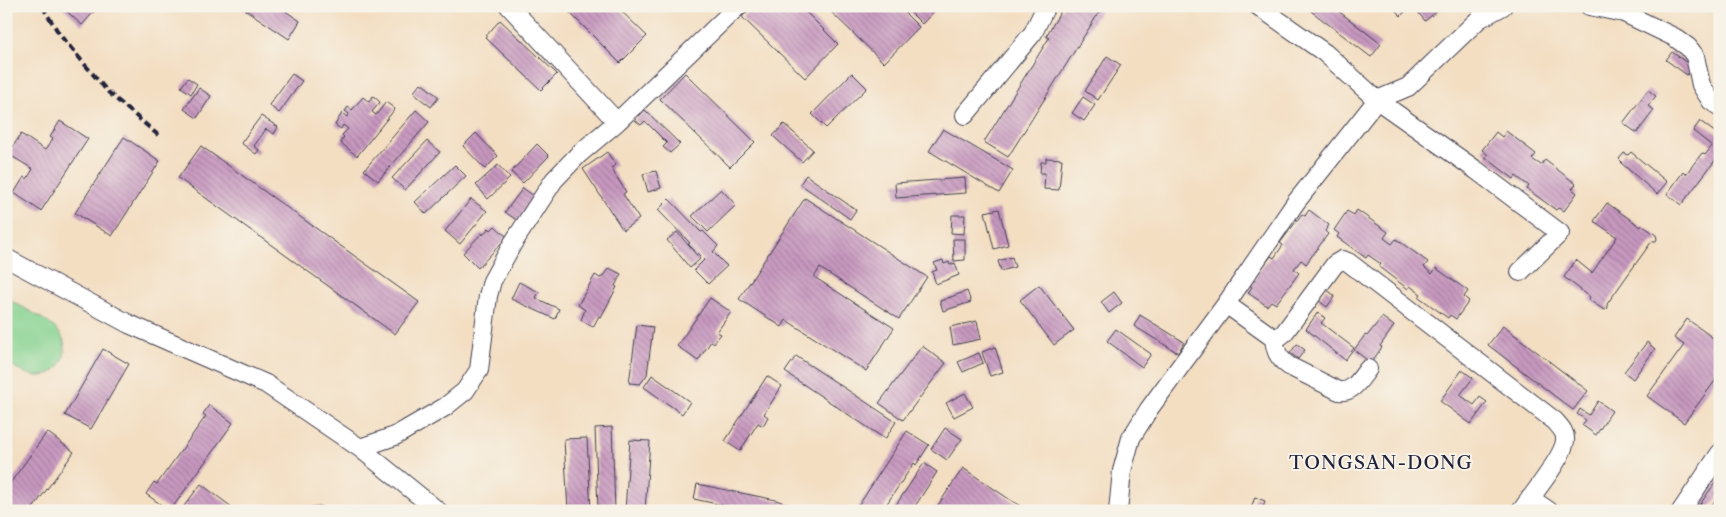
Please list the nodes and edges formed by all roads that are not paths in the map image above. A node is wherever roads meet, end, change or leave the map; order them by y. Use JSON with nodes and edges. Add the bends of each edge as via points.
{"nodes":[{"id":1,"x":509,"y":6,"type":"edge"},
{"id":2,"x":738,"y":6,"type":"edge"},
{"id":3,"x":1046,"y":6,"type":"edge"},
{"id":4,"x":1258,"y":6,"type":"edge"},
{"id":5,"x":1503,"y":6,"type":"edge"},
{"id":6,"x":1589,"y":6,"type":"edge"},
{"id":7,"x":1377,"y":100,"type":"junction"},
{"id":8,"x":1720,"y":107,"type":"edge"},
{"id":9,"x":965,"y":115,"type":"dead end"},
{"id":10,"x":617,"y":122,"type":"junction"},
{"id":11,"x":6,"y":258,"type":"edge"},
{"id":12,"x":1520,"y":272,"type":"dead end"},
{"id":13,"x":1226,"y":304,"type":"junction"},
{"id":14,"x":1274,"y":337,"type":"junction"},
{"id":15,"x":1368,"y":369,"type":"dead end"},
{"id":16,"x":360,"y":448,"type":"junction"},
{"id":17,"x":1720,"y":453,"type":"edge"},
{"id":18,"x":1526,"y":504,"type":"edge"},
{"id":19,"x":438,"y":511,"type":"edge"},
{"id":20,"x":1118,"y":511,"type":"edge"},
{"id":21,"x":1548,"y":511,"type":"edge"},
{"id":22,"x":1681,"y":511,"type":"edge"}],
"edges":[{"from":1,"to":10,"type":"street"},
{"from":2,"to":10,"type":"street"},
{"from":3,"to":9,"type":"street","via":[[1033,33]]},
{"from":4,"to":7,"type":"street","via":[[1324,53]]},
{"from":5,"to":7,"type":"street","via":[[1479,19],[1408,87]]},
{"from":6,"to":8,"type":"street","via":[[1624,14],[1688,47],[1695,56],[1701,85],[1711,101]]},
{"from":7,"to":12,"type":"street","via":[[1560,233]]},
{"from":7,"to":13,"type":"street","via":[[1296,202]]},
{"from":10,"to":16,"type":"street","via":[[554,180],[513,243],[492,281],[479,370],[465,391],[445,407],[394,436]]},
{"from":11,"to":16,"type":"street","via":[[130,324],[266,384]]},
{"from":13,"to":14,"type":"street"},
{"from":13,"to":20,"type":"street","via":[[1131,438],[1122,472]]},
{"from":14,"to":15,"type":"street","via":[[1282,361],[1339,391],[1350,389]]},
{"from":14,"to":18,"type":"street","via":[[1284,333],[1335,264],[1342,260],[1348,262],[1563,429],[1565,440],[1561,453]]},
{"from":16,"to":19,"type":"street"},
{"from":17,"to":22,"type":"street"},
{"from":18,"to":21,"type":"street"}]}
